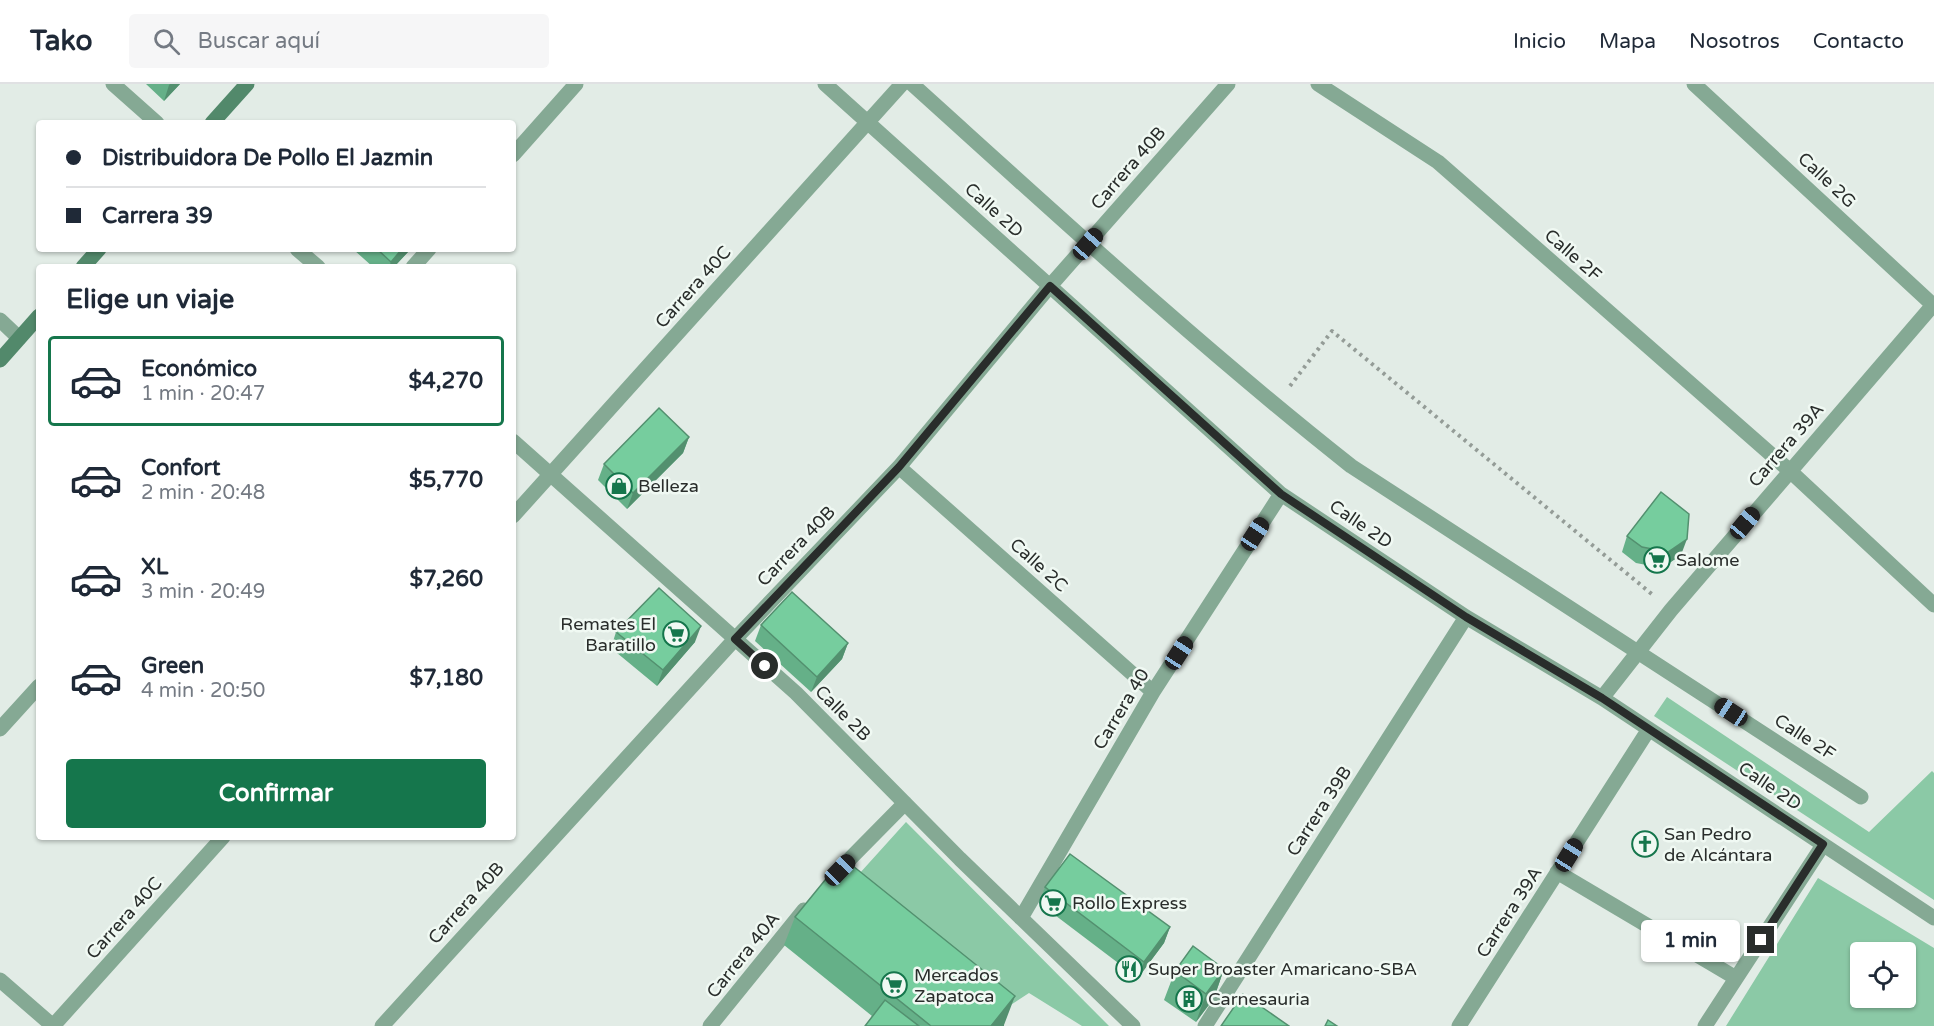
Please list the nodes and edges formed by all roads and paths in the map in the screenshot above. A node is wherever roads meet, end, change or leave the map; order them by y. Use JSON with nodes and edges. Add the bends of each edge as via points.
{"nodes":[{"id":1,"x":113,"y":84,"type":"edge"},
{"id":2,"x":247,"y":84,"type":"edge"},
{"id":3,"x":576,"y":84,"type":"edge"},
{"id":4,"x":825,"y":84,"type":"edge"},
{"id":5,"x":902,"y":84,"type":"edge"},
{"id":6,"x":912,"y":84,"type":"edge"},
{"id":7,"x":1228,"y":84,"type":"edge"},
{"id":8,"x":1318,"y":84,"type":"edge"},
{"id":9,"x":1694,"y":84,"type":"edge"},
{"id":10,"x":154,"y":120,"type":"edge"},
{"id":11,"x":215,"y":120,"type":"edge"},
{"id":12,"x":868,"y":122,"type":"junction"},
{"id":13,"x":516,"y":152,"type":"edge"},
{"id":14,"x":1088,"y":244,"type":"junction"},
{"id":15,"x":96,"y":252,"type":"edge"},
{"id":16,"x":300,"y":252,"type":"edge"},
{"id":17,"x":426,"y":252,"type":"edge"},
{"id":18,"x":86,"y":264,"type":"edge"},
{"id":19,"x":314,"y":264,"type":"edge"},
{"id":20,"x":416,"y":264,"type":"edge"},
{"id":21,"x":1050,"y":286,"type":"junction"},
{"id":22,"x":1933,"y":305,"type":"edge"},
{"id":23,"x":36,"y":319,"type":"edge"},
{"id":24,"x":0,"y":320,"type":"edge"},
{"id":25,"x":20,"y":338,"type":"junction"},
{"id":26,"x":0,"y":360,"type":"edge"},
{"id":27,"x":1275,"y":405,"type":"junction"},
{"id":28,"x":516,"y":444,"type":"edge"},
{"id":29,"x":899,"y":467,"type":"junction"},
{"id":30,"x":1790,"y":471,"type":"junction"},
{"id":31,"x":550,"y":474,"type":"junction"},
{"id":32,"x":1281,"y":494,"type":"junction"},
{"id":33,"x":516,"y":513,"type":"edge"},
{"id":34,"x":1934,"y":605,"type":"edge"},
{"id":35,"x":1671,"y":610,"type":"junction"},
{"id":36,"x":1466,"y":617,"type":"junction"},
{"id":37,"x":735,"y":639,"type":"junction"},
{"id":38,"x":1639,"y":651,"type":"junction"},
{"id":39,"x":36,"y":689,"type":"edge"},
{"id":40,"x":1153,"y":692,"type":"junction"},
{"id":41,"x":1602,"y":698,"type":"junction"},
{"id":42,"x":0,"y":729,"type":"edge"},
{"id":43,"x":1649,"y":729,"type":"junction"},
{"id":44,"x":1861,"y":797,"type":"dead end"},
{"id":45,"x":905,"y":803,"type":"junction"},
{"id":46,"x":220,"y":840,"type":"edge"},
{"id":47,"x":1823,"y":844,"type":"junction"},
{"id":48,"x":1557,"y":873,"type":"junction"},
{"id":49,"x":1021,"y":918,"type":"junction"},
{"id":50,"x":1934,"y":918,"type":"edge"},
{"id":51,"x":1736,"y":978,"type":"junction"},
{"id":52,"x":0,"y":980,"type":"edge"},
{"id":53,"x":53,"y":1026,"type":"edge"},
{"id":54,"x":382,"y":1026,"type":"edge"},
{"id":55,"x":710,"y":1026,"type":"edge"},
{"id":56,"x":1133,"y":1026,"type":"edge"},
{"id":57,"x":1204,"y":1026,"type":"edge"},
{"id":58,"x":1459,"y":1026,"type":"edge"},
{"id":59,"x":1705,"y":1026,"type":"edge"}],
"edges":[{"from":1,"to":10,"type":"street"},
{"from":2,"to":11,"type":"street"},
{"from":3,"to":13,"type":"street"},
{"from":4,"to":12,"type":"street","name":"Calle 2D"},
{"from":5,"to":12,"type":"street","name":"Carrera 40C"},
{"from":6,"to":14,"type":"street"},
{"from":7,"to":14,"type":"street","name":"Carrera 40B"},
{"from":8,"to":30,"type":"street","name":"Calle 2F","via":[[1438,162]]},
{"from":9,"to":22,"type":"street","name":"Calle 2G"},
{"from":12,"to":21,"type":"street","name":"Calle 2D"},
{"from":12,"to":31,"type":"street","name":"Carrera 40C"},
{"from":14,"to":21,"type":"street","name":"Carrera 40B"},
{"from":14,"to":27,"type":"street"},
{"from":15,"to":18,"type":"street"},
{"from":16,"to":19,"type":"street"},
{"from":17,"to":20,"type":"street"},
{"from":21,"to":29,"type":"street","name":"Carrera 40B"},
{"from":21,"to":32,"type":"street","name":"Calle 2D"},
{"from":22,"to":30,"type":"street","name":"Carrera 39A"},
{"from":23,"to":25,"type":"street"},
{"from":24,"to":25,"type":"street"},
{"from":25,"to":26,"type":"street"},
{"from":27,"to":35,"type":"path","via":[[1332,331]]},
{"from":27,"to":38,"type":"street","via":[[1351,466]]},
{"from":28,"to":31,"type":"street","name":"Calle 2B"},
{"from":29,"to":37,"type":"street","name":"Carrera 40B"},
{"from":29,"to":40,"type":"street","name":"Calle 2C"},
{"from":30,"to":34,"type":"street"},
{"from":30,"to":35,"type":"street","name":"Carrera 39A"},
{"from":31,"to":33,"type":"street","name":"Carrera 40C"},
{"from":31,"to":37,"type":"street","name":"Calle 2B"},
{"from":32,"to":36,"type":"street","name":"Calle 2D"},
{"from":32,"to":40,"type":"street","name":"Carrera 40"},
{"from":35,"to":38,"type":"street","name":"Carrera 39A"},
{"from":36,"to":41,"type":"street","name":"Calle 2D"},
{"from":36,"to":57,"type":"street","name":"Carrera 39B"},
{"from":37,"to":45,"type":"street","name":"Calle 2B","via":[[796,693]]},
{"from":37,"to":54,"type":"street","name":"Carrera 40B"},
{"from":38,"to":41,"type":"street","name":"Carrera 39A"},
{"from":38,"to":44,"type":"street","name":"Calle 2F"},
{"from":39,"to":42,"type":"street"},
{"from":40,"to":49,"type":"street","name":"Carrera 40"},
{"from":41,"to":43,"type":"street","name":"Calle 2D"},
{"from":43,"to":47,"type":"street","name":"Calle 2D"},
{"from":43,"to":48,"type":"street","name":"Carrera 39A"},
{"from":45,"to":49,"type":"street","name":"Calle 2B"},
{"from":45,"to":55,"type":"street","name":"Carrera 40A","via":[[820,891]]},
{"from":46,"to":53,"type":"street","name":"Carrera 40C"},
{"from":47,"to":50,"type":"street","name":"Calle 2D"},
{"from":47,"to":51,"type":"street"},
{"from":48,"to":51,"type":"street"},
{"from":48,"to":58,"type":"street","name":"Carrera 39A"},
{"from":49,"to":56,"type":"street","name":"Calle 2B"},
{"from":51,"to":59,"type":"street"},
{"from":52,"to":53,"type":"street"}]}
